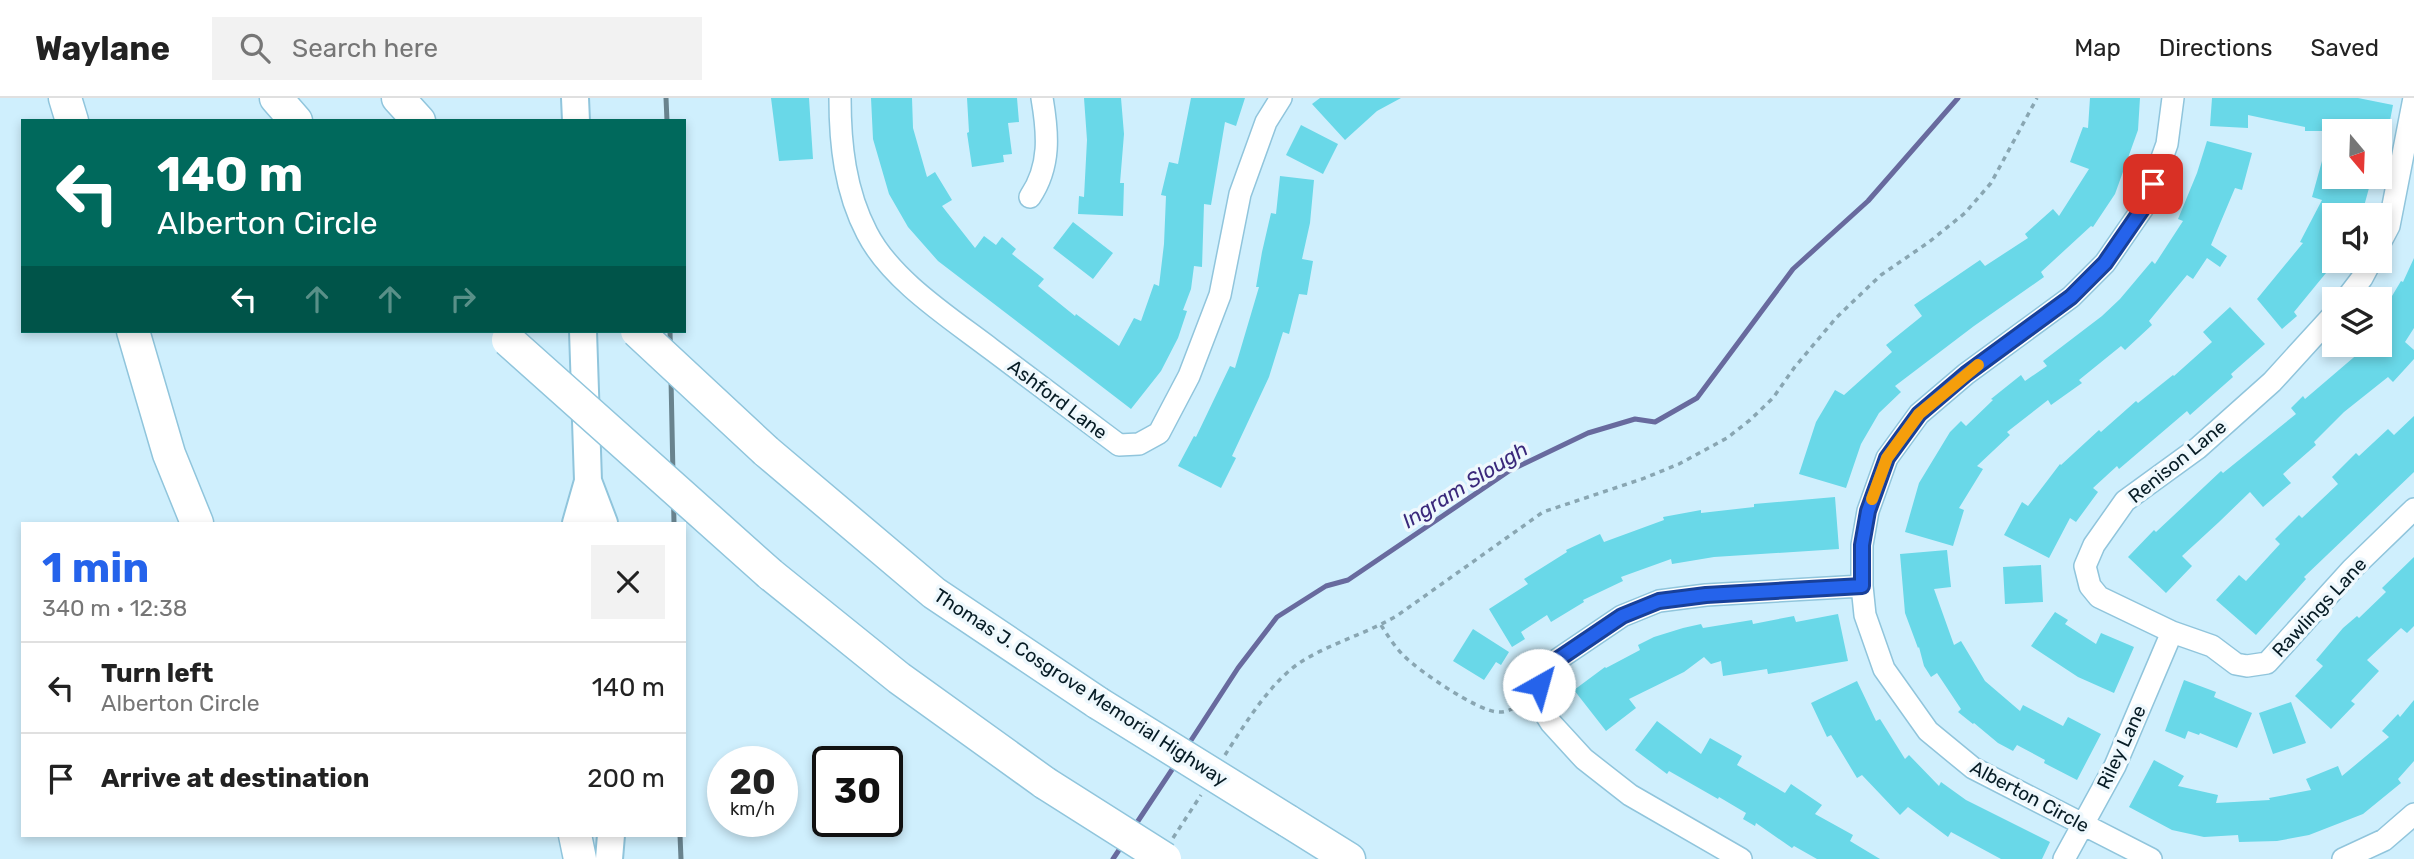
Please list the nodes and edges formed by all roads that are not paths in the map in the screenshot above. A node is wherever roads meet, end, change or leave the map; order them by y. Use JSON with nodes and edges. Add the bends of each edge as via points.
{"nodes":[{"id":1,"x":65,"y":98,"type":"edge"},
{"id":2,"x":276,"y":98,"type":"edge"},
{"id":3,"x":398,"y":98,"type":"edge"},
{"id":4,"x":575,"y":98,"type":"edge"},
{"id":5,"x":840,"y":98,"type":"edge"},
{"id":6,"x":1042,"y":98,"type":"edge"},
{"id":7,"x":1281,"y":98,"type":"edge"},
{"id":8,"x":2173,"y":98,"type":"edge"},
{"id":9,"x":2414,"y":98,"type":"edge"},
{"id":10,"x":71,"y":119,"type":"edge"},
{"id":11,"x":294,"y":119,"type":"edge"},
{"id":12,"x":417,"y":119,"type":"edge"},
{"id":13,"x":576,"y":119,"type":"edge"},
{"id":14,"x":1030,"y":197,"type":"dead end"},
{"id":15,"x":2392,"y":211,"type":"edge"},
{"id":16,"x":2322,"y":327,"type":"edge"},
{"id":17,"x":134,"y":333,"type":"edge"},
{"id":18,"x":583,"y":333,"type":"edge"},
{"id":19,"x":639,"y":333,"type":"edge"},
{"id":20,"x":503,"y":335,"type":"edge"},
{"id":21,"x":588,"y":481,"type":"junction"},
{"id":22,"x":2414,"y":509,"type":"edge"},
{"id":23,"x":197,"y":522,"type":"edge"},
{"id":24,"x":576,"y":522,"type":"edge"},
{"id":25,"x":604,"y":522,"type":"edge"},
{"id":26,"x":1862,"y":586,"type":"junction"},
{"id":27,"x":2172,"y":632,"type":"junction"},
{"id":28,"x":2414,"y":814,"type":"edge"},
{"id":29,"x":2082,"y":824,"type":"junction"},
{"id":30,"x":578,"y":837,"type":"edge"},
{"id":31,"x":611,"y":837,"type":"edge"},
{"id":32,"x":1166,"y":854,"type":"edge"},
{"id":33,"x":580,"y":859,"type":"edge"},
{"id":34,"x":609,"y":859,"type":"edge"},
{"id":35,"x":1349,"y":859,"type":"edge"},
{"id":36,"x":1741,"y":859,"type":"edge"},
{"id":37,"x":2064,"y":859,"type":"edge"},
{"id":38,"x":2151,"y":859,"type":"edge"},
{"id":39,"x":2343,"y":859,"type":"edge"}],
"edges":[{"from":1,"to":10,"type":"highway"},
{"from":2,"to":11,"type":"highway"},
{"from":3,"to":12,"type":"highway"},
{"from":4,"to":13,"type":"main road"},
{"from":5,"to":7,"type":"street","name":"Ashford Lane","via":[[840,138],[849,187],[867,234],[897,274],[1119,445],[1139,444],[1160,433],[1189,376],[1220,295],[1240,194],[1266,122]]},
{"from":6,"to":14,"type":"street","via":[[1047,143],[1040,182]]},
{"from":8,"to":26,"type":"street","name":"Alberton Circle","via":[[2168,144],[2145,205],[2105,263],[2071,297],[1919,414],[1887,458],[1868,511]]},
{"from":9,"to":15,"type":"street"},
{"from":16,"to":27,"type":"street","name":"Renison Lane","via":[[2272,382],[2199,448],[2125,501],[2094,545],[2085,566],[2090,586],[2099,597]]},
{"from":17,"to":23,"type":"highway","via":[[169,454]]},
{"from":18,"to":21,"type":"main road"},
{"from":19,"to":35,"type":"highway","name":"Thomas J. Cosgrove Memorial Highway","bridge":true,"via":[[766,451],[934,593],[1098,703]]},
{"from":20,"to":32,"type":"highway","bridge":true,"via":[[769,574],[899,678],[1045,783]]},
{"from":21,"to":24,"type":"main road"},
{"from":21,"to":25,"type":"main road"},
{"from":22,"to":27,"type":"street","name":"Rawlings Lane","via":[[2267,663],[2236,664],[2212,646]]},
{"from":26,"to":29,"type":"street","name":"Alberton Circle","via":[[1866,615],[1884,669],[1928,731],[1973,768]]},
{"from":26,"to":36,"type":"street","via":[[1659,601],[1622,616],[1551,664],[1539,685],[1541,706],[1551,723],[1584,759],[1630,795]]},
{"from":27,"to":29,"type":"street","name":"Riley Lane","via":[[2115,766]]},
{"from":28,"to":39,"type":"street","via":[[2384,840]]},
{"from":29,"to":37,"type":"street","name":"Riley Lane"},
{"from":29,"to":38,"type":"street","name":"Alberton Circle"},
{"from":30,"to":33,"type":"highway"},
{"from":31,"to":34,"type":"main road"}]}
